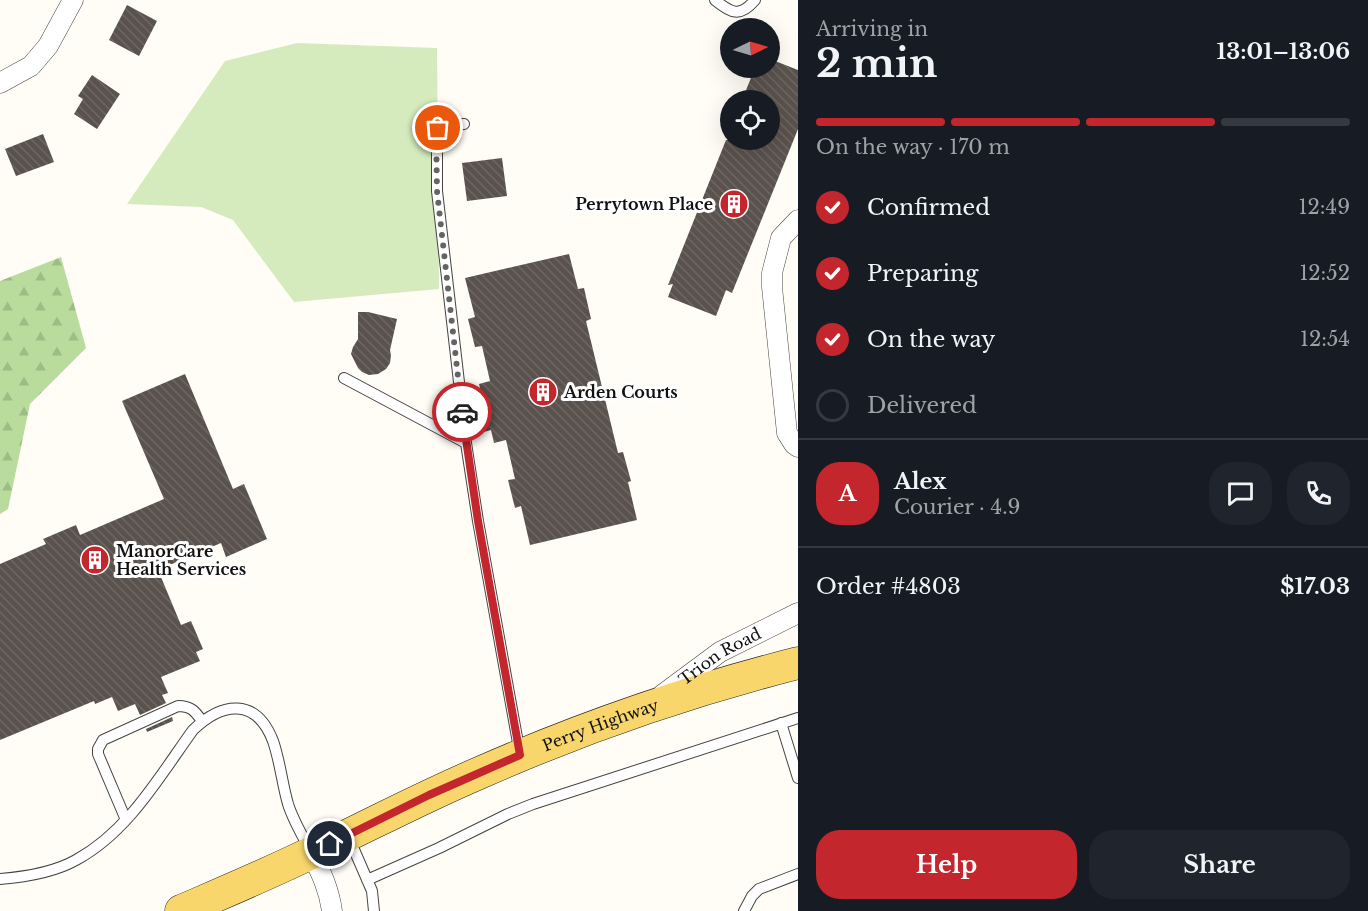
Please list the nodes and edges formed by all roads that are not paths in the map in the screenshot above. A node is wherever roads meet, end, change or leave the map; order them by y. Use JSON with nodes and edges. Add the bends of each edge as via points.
{"nodes":[{"id":1,"x":73,"y":0,"type":"edge"},
{"id":2,"x":715,"y":0,"type":"edge"},
{"id":3,"x":755,"y":0,"type":"edge"},
{"id":4,"x":0,"y":83,"type":"edge"},
{"id":5,"x":464,"y":124,"type":"dead end"},
{"id":6,"x":798,"y":219,"type":"edge"},
{"id":7,"x":344,"y":378,"type":"dead end"},
{"id":8,"x":466,"y":443,"type":"junction"},
{"id":9,"x":798,"y":447,"type":"edge"},
{"id":10,"x":798,"y":613,"type":"edge"},
{"id":11,"x":798,"y":663,"type":"edge"},
{"id":12,"x":647,"y":707,"type":"junction"},
{"id":13,"x":798,"y":718,"type":"edge"},
{"id":14,"x":202,"y":721,"type":"junction"},
{"id":15,"x":781,"y":723,"type":"junction"},
{"id":16,"x":520,"y":755,"type":"junction"},
{"id":17,"x":798,"y":778,"type":"edge"},
{"id":18,"x":126,"y":820,"type":"junction"},
{"id":19,"x":348,"y":835,"type":"junction"},
{"id":20,"x":311,"y":853,"type":"junction"},
{"id":21,"x":798,"y":874,"type":"edge"},
{"id":22,"x":0,"y":879,"type":"edge"},
{"id":23,"x":367,"y":880,"type":"junction"},
{"id":24,"x":181,"y":911,"type":"edge"},
{"id":25,"x":332,"y":911,"type":"edge"},
{"id":26,"x":374,"y":911,"type":"edge"},
{"id":27,"x":744,"y":911,"type":"edge"}],
"edges":[{"from":1,"to":4,"type":"street","via":[[48,46],[31,66]]},
{"from":2,"to":3,"type":"lane","via":[[736,12]]},
{"from":5,"to":8,"type":"lane","via":[[436,130],[437,191]]},
{"from":6,"to":9,"type":"street","via":[[781,238],[772,273],[787,433]]},
{"from":7,"to":8,"type":"lane"},
{"from":8,"to":16,"type":"lane"},
{"from":10,"to":12,"type":"street","name":"Trion Road","via":[[720,652]]},
{"from":11,"to":12,"type":"main road","name":"Perry Highway"},
{"from":12,"to":16,"type":"main road","name":"Perry Highway"},
{"from":13,"to":15,"type":"lane"},
{"from":14,"to":18,"type":"lane"},
{"from":14,"to":18,"type":"lane","via":[[195,711],[178,706],[103,740],[98,754]]},
{"from":14,"to":20,"type":"lane","via":[[229,708],[239,708],[259,719],[272,739],[292,816]]},
{"from":15,"to":17,"type":"lane"},
{"from":15,"to":23,"type":"lane","via":[[533,804]]},
{"from":16,"to":19,"type":"main road","name":"Perry Highway"},
{"from":18,"to":22,"type":"lane","via":[[75,861],[42,873]]},
{"from":19,"to":20,"type":"main road","name":"Perry Highway"},
{"from":19,"to":23,"type":"lane"},
{"from":20,"to":24,"type":"main road","name":"Perry Highway"},
{"from":20,"to":25,"type":"street","via":[[329,891]]},
{"from":21,"to":27,"type":"lane","via":[[759,889]]},
{"from":23,"to":26,"type":"lane"}]}
